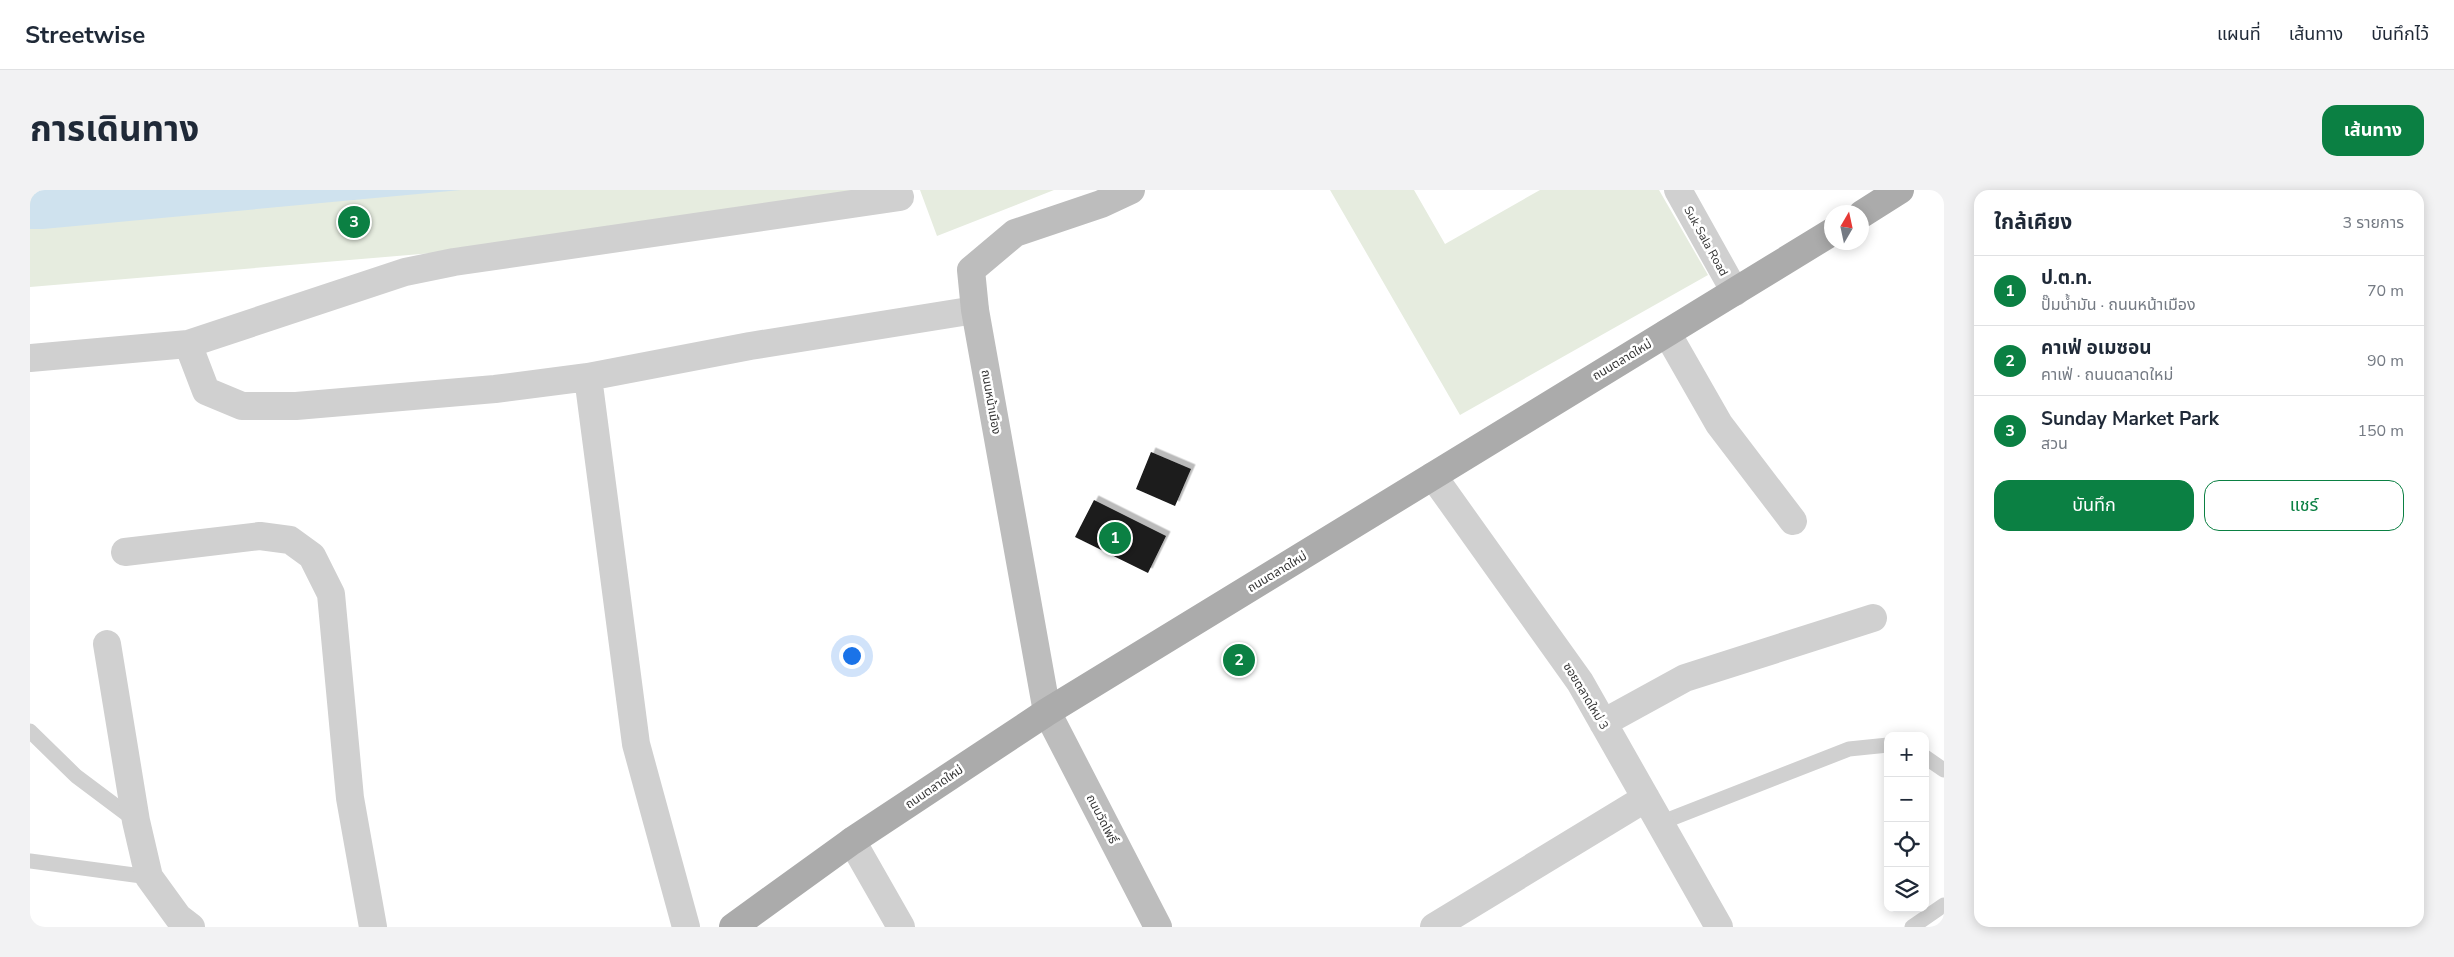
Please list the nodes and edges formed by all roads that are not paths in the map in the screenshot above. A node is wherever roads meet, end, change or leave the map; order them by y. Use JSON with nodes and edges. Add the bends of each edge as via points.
{"nodes":[{"id":1,"x":1131,"y":190,"type":"edge"},
{"id":2,"x":1678,"y":190,"type":"edge"},
{"id":3,"x":1900,"y":190,"type":"edge"},
{"id":4,"x":900,"y":197,"type":"dead end"},
{"id":5,"x":1869,"y":210,"type":"edge"},
{"id":6,"x":1824,"y":237,"type":"edge"},
{"id":7,"x":1735,"y":292,"type":"junction"},
{"id":8,"x":975,"y":310,"type":"junction"},
{"id":9,"x":1667,"y":333,"type":"junction"},
{"id":10,"x":188,"y":344,"type":"junction"},
{"id":11,"x":30,"y":358,"type":"edge"},
{"id":12,"x":588,"y":377,"type":"junction"},
{"id":13,"x":1433,"y":476,"type":"junction"},
{"id":14,"x":1793,"y":521,"type":"dead end"},
{"id":15,"x":125,"y":552,"type":"dead end"},
{"id":16,"x":1873,"y":618,"type":"dead end"},
{"id":17,"x":107,"y":644,"type":"dead end"},
{"id":18,"x":1047,"y":712,"type":"junction"},
{"id":19,"x":1603,"y":724,"type":"junction"},
{"id":20,"x":30,"y":731,"type":"edge"},
{"id":21,"x":1884,"y":745,"type":"edge"},
{"id":22,"x":1929,"y":760,"type":"edge"},
{"id":23,"x":1944,"y":770,"type":"edge"},
{"id":24,"x":1646,"y":798,"type":"junction"},
{"id":25,"x":136,"y":821,"type":"junction"},
{"id":26,"x":1660,"y":823,"type":"junction"},
{"id":27,"x":852,"y":841,"type":"junction"},
{"id":28,"x":30,"y":861,"type":"edge"},
{"id":29,"x":149,"y":877,"type":"junction"},
{"id":30,"x":1944,"y":905,"type":"edge"},
{"id":31,"x":191,"y":927,"type":"edge"},
{"id":32,"x":373,"y":927,"type":"edge"},
{"id":33,"x":686,"y":927,"type":"edge"},
{"id":34,"x":733,"y":927,"type":"edge"},
{"id":35,"x":901,"y":927,"type":"edge"},
{"id":36,"x":1158,"y":927,"type":"edge"},
{"id":37,"x":1434,"y":927,"type":"edge"},
{"id":38,"x":1719,"y":927,"type":"edge"},
{"id":39,"x":1912,"y":927,"type":"edge"}],
"edges":[{"from":1,"to":8,"type":"street","name":"ถนนหน้าเมือง","via":[[1101,204],[1015,233],[971,270]]},
{"from":2,"to":7,"type":"street","name":"Suk Sala Road"},
{"from":3,"to":5,"type":"main road"},
{"from":4,"to":10,"type":"street","via":[[454,262],[405,272]]},
{"from":6,"to":7,"type":"main road","name":"ถนนตลาดใหม่"},
{"from":7,"to":9,"type":"main road","name":"ถนนตลาดใหม่"},
{"from":8,"to":12,"type":"street","via":[[750,346]]},
{"from":8,"to":18,"type":"street","name":"ถนนหน้าเมือง"},
{"from":9,"to":13,"type":"main road","name":"ถนนตลาดใหม่"},
{"from":9,"to":14,"type":"street","via":[[1719,424]]},
{"from":10,"to":11,"type":"street"},
{"from":10,"to":12,"type":"street","via":[[206,391],[242,406],[296,406]]},
{"from":12,"to":33,"type":"street","via":[[636,744]]},
{"from":13,"to":18,"type":"main road","name":"ถนนตลาดใหม่"},
{"from":13,"to":19,"type":"street","name":"ซอยตลาดใหม่ 3","via":[[1580,682]]},
{"from":15,"to":32,"type":"street","via":[[260,536],[290,540],[312,556],[331,594],[350,798]]},
{"from":16,"to":19,"type":"street","via":[[1685,678]]},
{"from":17,"to":25,"type":"street"},
{"from":18,"to":27,"type":"main road","name":"ถนนตลาดใหม่"},
{"from":18,"to":36,"type":"street","name":"ถนนวัดโพธิ์"},
{"from":19,"to":24,"type":"street","name":"ซอยตลาดใหม่ 3"},
{"from":20,"to":25,"type":"lane","via":[[76,776]]},
{"from":21,"to":26,"type":"lane","via":[[1849,749]]},
{"from":22,"to":23,"type":"lane"},
{"from":24,"to":26,"type":"street","name":"ซอยตลาดใหม่ 3"},
{"from":24,"to":37,"type":"street"},
{"from":25,"to":29,"type":"street"},
{"from":26,"to":38,"type":"street","name":"ซอยตลาดใหม่ 3"},
{"from":27,"to":34,"type":"main road","name":"ถนนตลาดใหม่"},
{"from":27,"to":35,"type":"street"},
{"from":28,"to":29,"type":"lane"},
{"from":29,"to":31,"type":"street","via":[[178,917]]},
{"from":30,"to":39,"type":"lane"}]}
